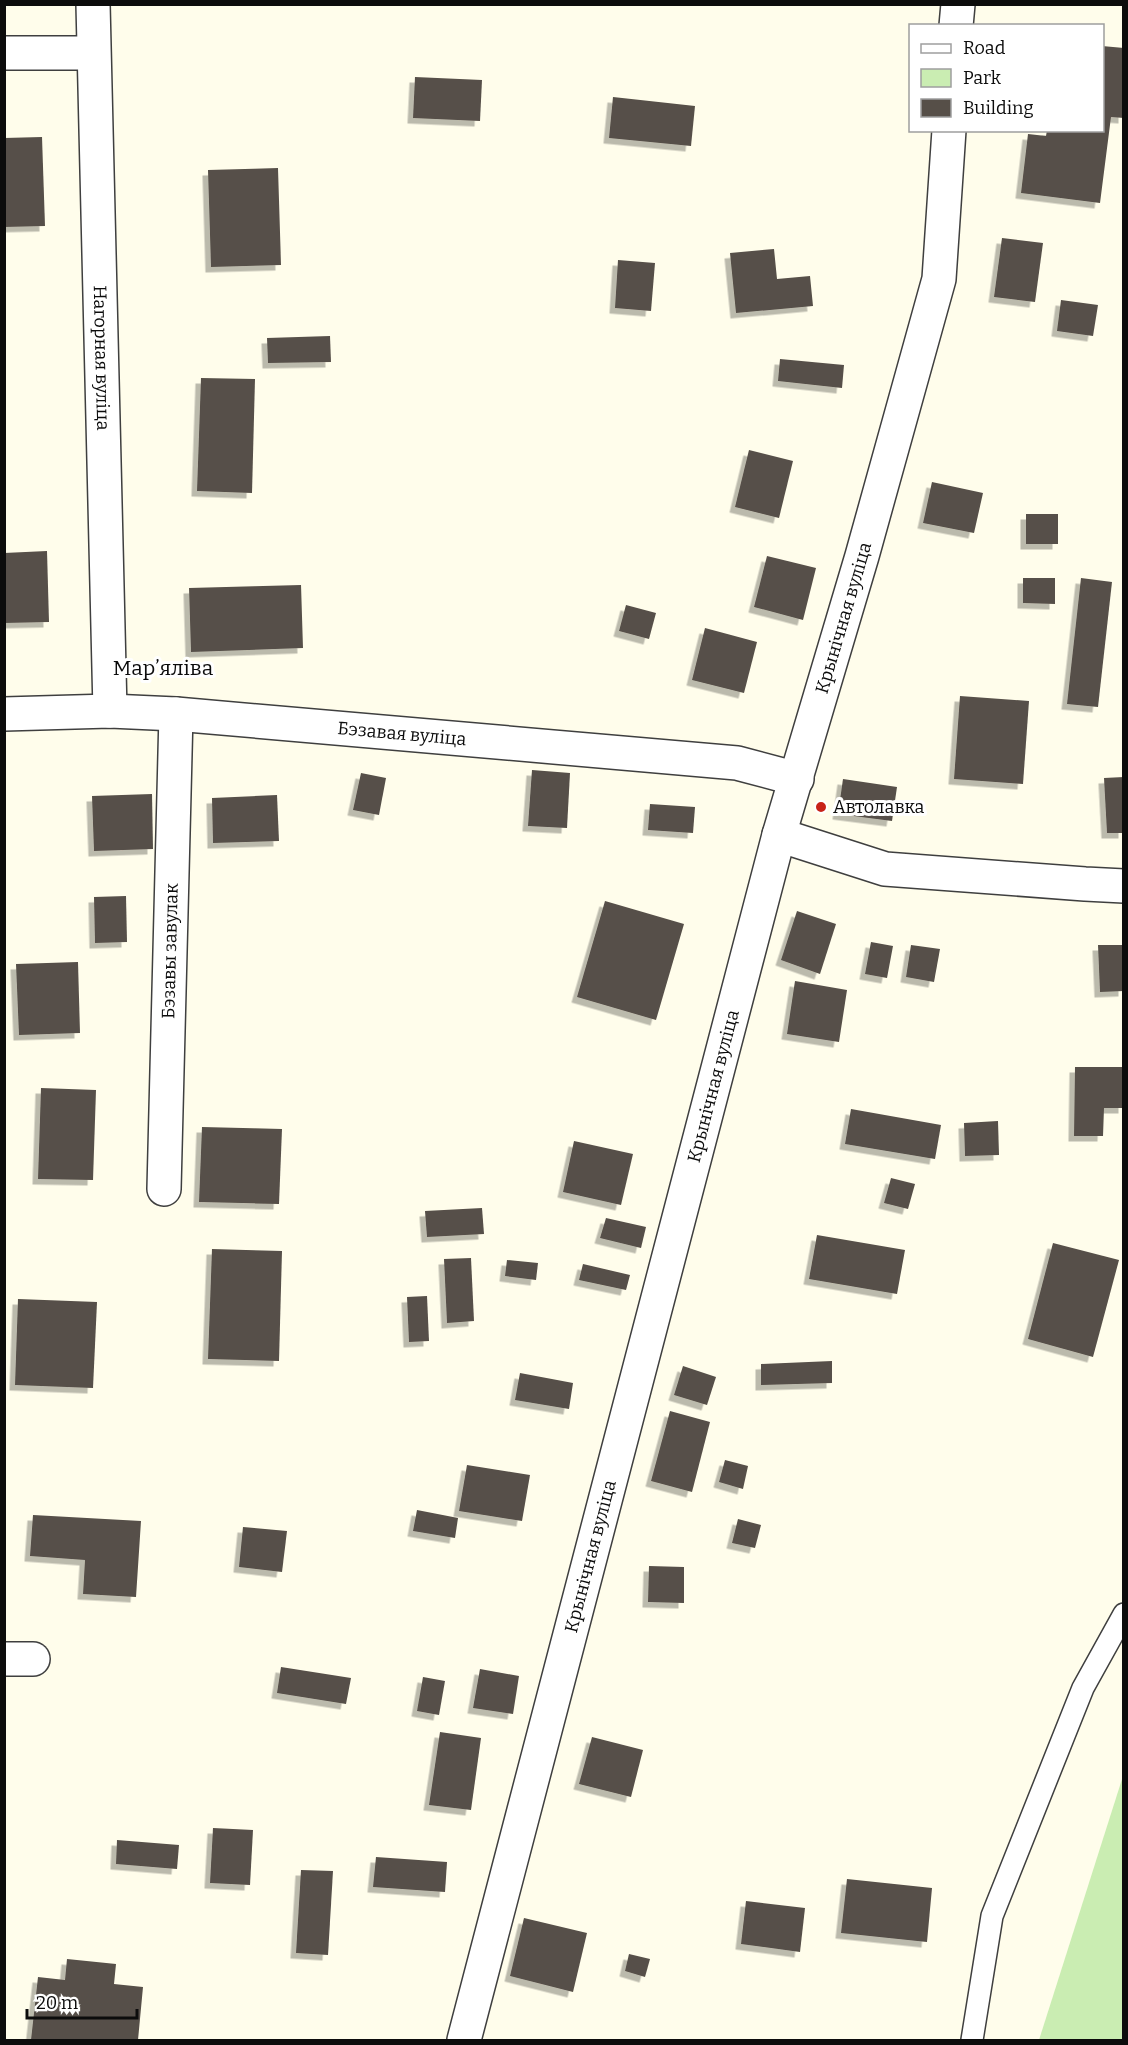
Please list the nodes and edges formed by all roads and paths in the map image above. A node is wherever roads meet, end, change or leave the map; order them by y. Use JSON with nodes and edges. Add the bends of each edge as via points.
{"nodes":[{"id":1,"x":93,"y":4,"type":"edge"},
{"id":2,"x":958,"y":4,"type":"edge"},
{"id":3,"x":956,"y":24,"type":"edge"},
{"id":4,"x":4,"y":53,"type":"edge"},
{"id":5,"x":93,"y":53,"type":"junction"},
{"id":6,"x":949,"y":132,"type":"edge"},
{"id":7,"x":110,"y":711,"type":"junction"},
{"id":8,"x":4,"y":714,"type":"edge"},
{"id":9,"x":176,"y":714,"type":"junction"},
{"id":10,"x":797,"y":779,"type":"junction"},
{"id":11,"x":779,"y":835,"type":"junction"},
{"id":12,"x":1124,"y":886,"type":"edge"},
{"id":13,"x":164,"y":1189,"type":"dead end"},
{"id":14,"x":1124,"y":1614,"type":"edge"},
{"id":15,"x":464,"y":2040,"type":"edge"},
{"id":16,"x":972,"y":2040,"type":"edge"}],
"edges":[{"from":1,"to":5,"type":"street","name":"Нагорная вуліца"},
{"from":2,"to":3,"type":"street"},
{"from":4,"to":5,"type":"street"},
{"from":5,"to":7,"type":"street","name":"Нагорная вуліца"},
{"from":6,"to":10,"type":"street","name":"Крынічная вуліца","via":[[939,279]]},
{"from":7,"to":8,"type":"street","name":"Бэзавая вуліца"},
{"from":7,"to":9,"type":"street","name":"Бэзавая вуліца"},
{"from":9,"to":10,"type":"street","name":"Бэзавая вуліца","via":[[737,763]]},
{"from":9,"to":13,"type":"street","name":"Бэзавы завулак"},
{"from":10,"to":11,"type":"street","name":"Крынічная вуліца"},
{"from":11,"to":12,"type":"street","via":[[885,869]]},
{"from":11,"to":15,"type":"street","name":"Крынічная вуліца"},
{"from":14,"to":16,"type":"lane","via":[[1083,1688],[992,1916]]}]}
